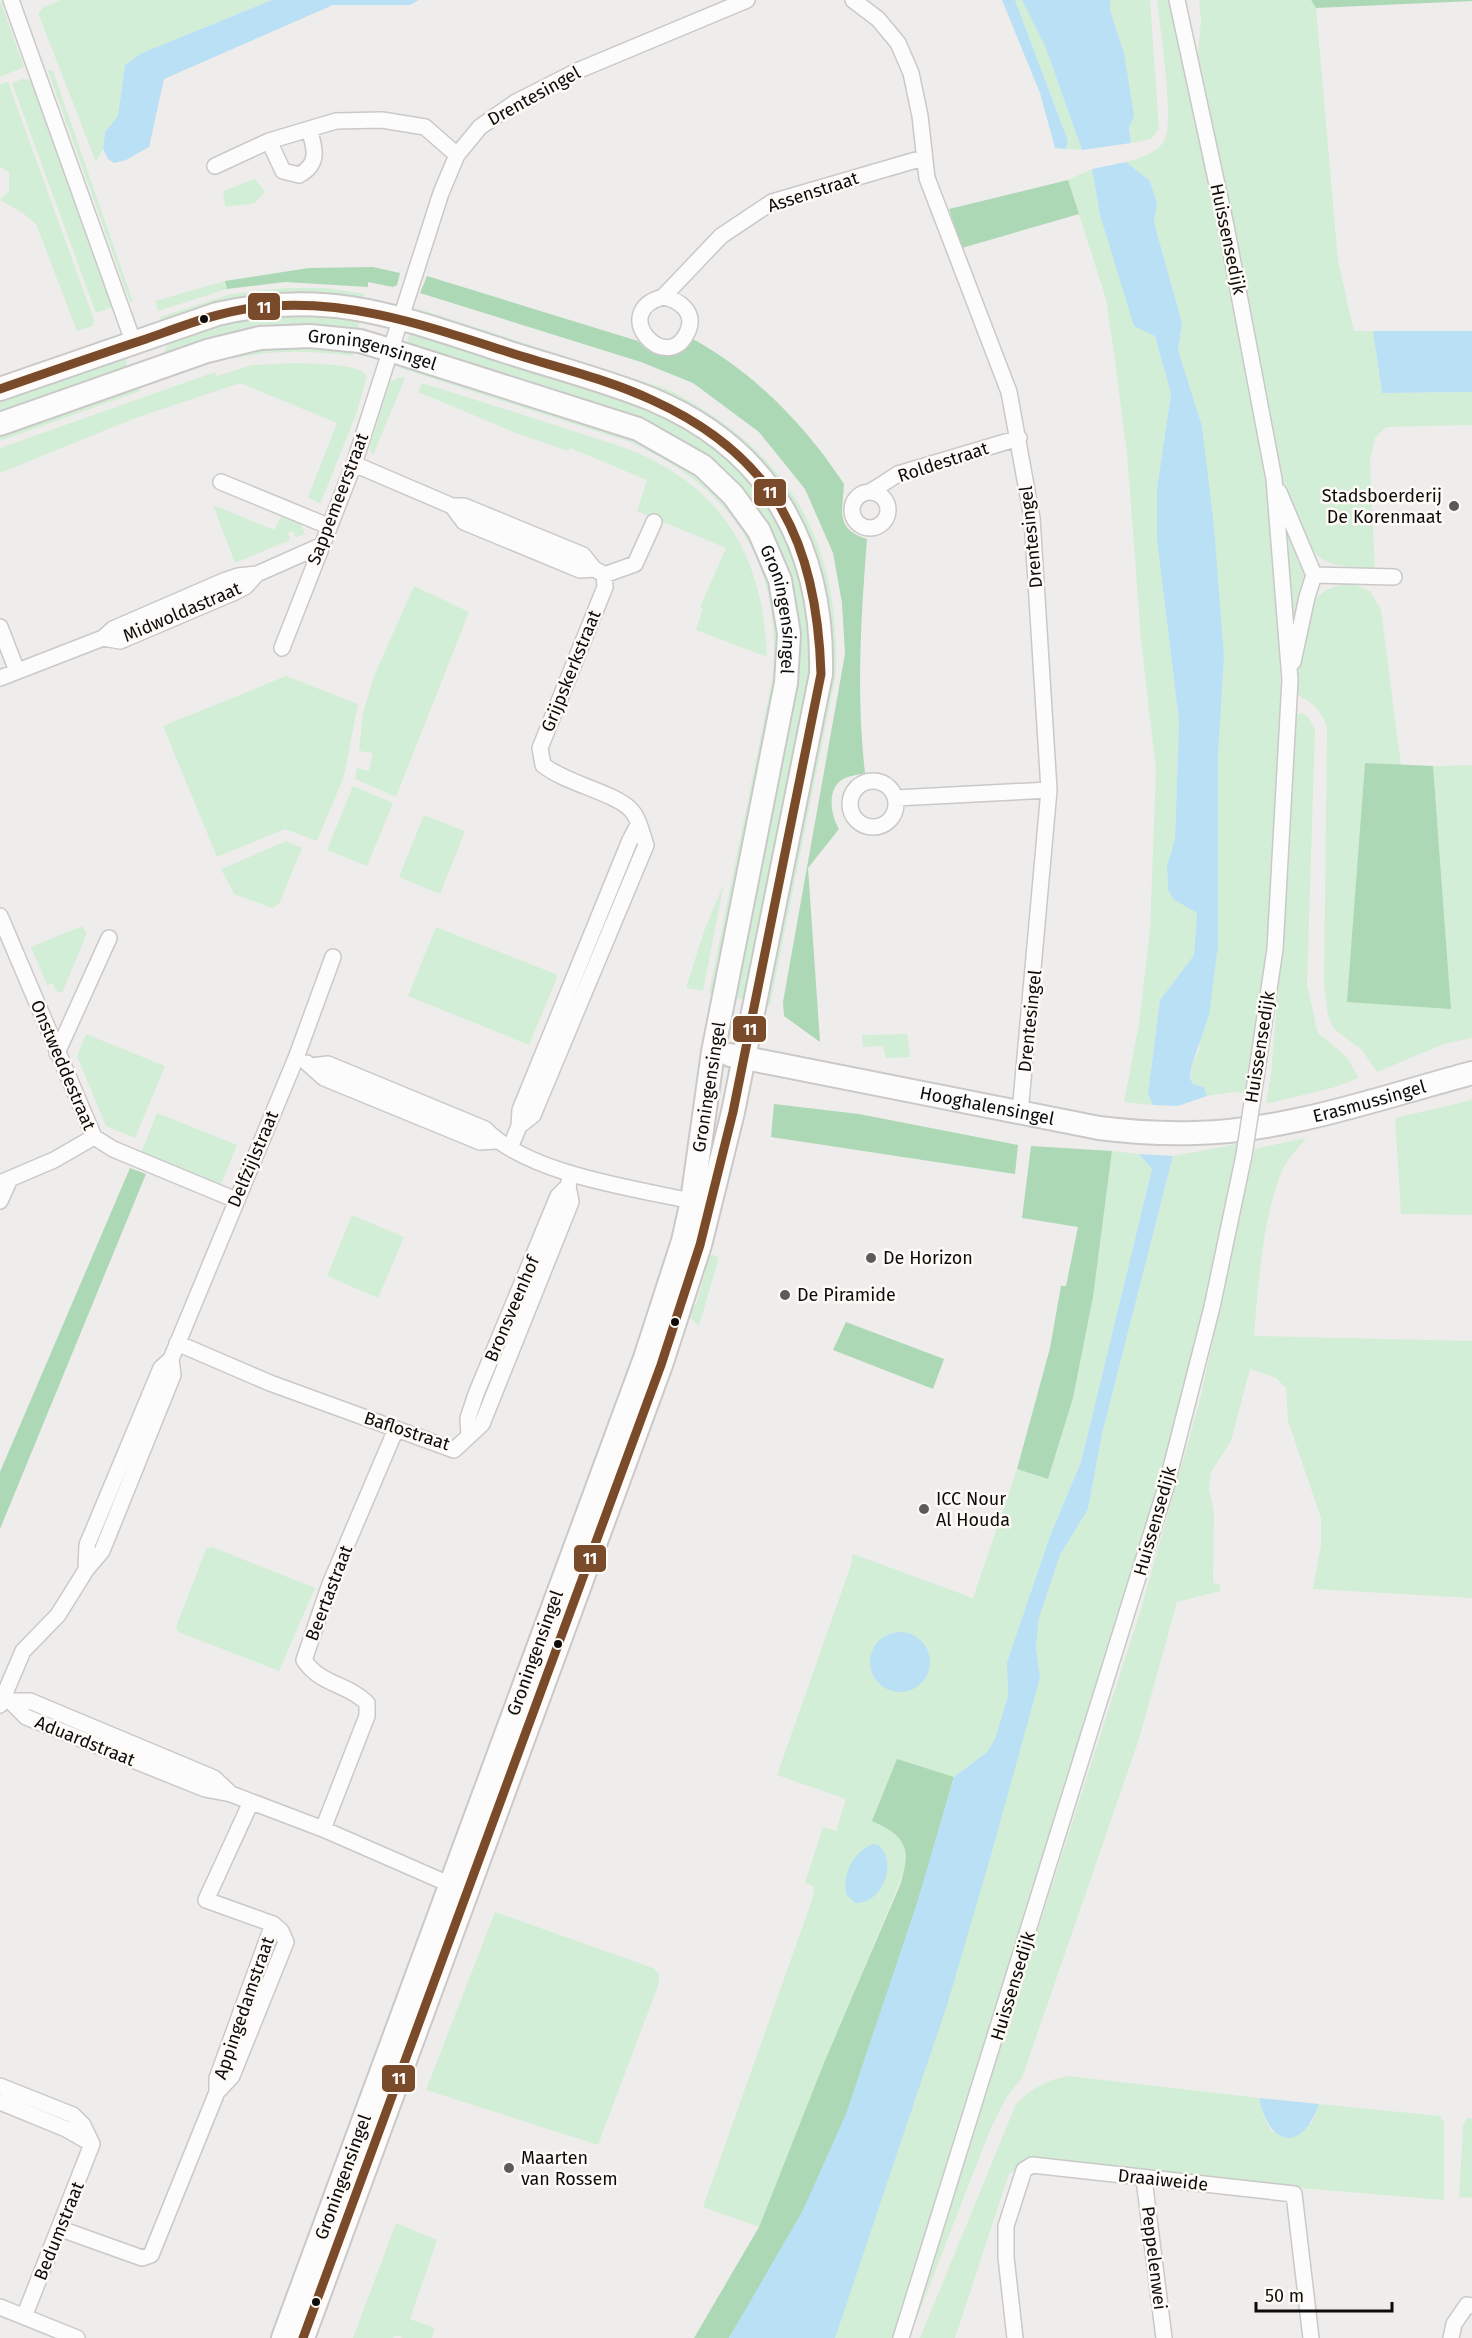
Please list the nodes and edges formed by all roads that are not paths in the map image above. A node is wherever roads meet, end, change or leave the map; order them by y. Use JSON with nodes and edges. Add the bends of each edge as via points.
{"nodes":[{"id":1,"x":747,"y":0,"type":"edge"},
{"id":2,"x":853,"y":0,"type":"edge"},
{"id":3,"x":1177,"y":0,"type":"edge"},
{"id":4,"x":14,"y":1,"type":"edge"},
{"id":5,"x":309,"y":129,"type":"junction"},
{"id":6,"x":269,"y":141,"type":"junction"},
{"id":7,"x":457,"y":155,"type":"junction"},
{"id":8,"x":923,"y":158,"type":"junction"},
{"id":9,"x":215,"y":166,"type":"dead end"},
{"id":10,"x":663,"y":297,"type":"dead end"},
{"id":11,"x":401,"y":318,"type":"junction"},
{"id":12,"x":133,"y":341,"type":"junction"},
{"id":13,"x":390,"y":350,"type":"junction"},
{"id":14,"x":144,"y":373,"type":"junction"},
{"id":15,"x":1,"y":384,"type":"edge"},
{"id":16,"x":0,"y":424,"type":"edge"},
{"id":17,"x":1019,"y":438,"type":"junction"},
{"id":18,"x":354,"y":464,"type":"junction"},
{"id":19,"x":1274,"y":479,"type":"junction"},
{"id":20,"x":221,"y":482,"type":"dead end"},
{"id":21,"x":870,"y":492,"type":"dead end"},
{"id":22,"x":654,"y":522,"type":"dead end"},
{"id":23,"x":328,"y":526,"type":"junction"},
{"id":24,"x":320,"y":546,"type":"junction"},
{"id":25,"x":599,"y":572,"type":"junction"},
{"id":26,"x":1314,"y":575,"type":"junction"},
{"id":27,"x":1394,"y":578,"type":"dead end"},
{"id":28,"x":0,"y":627,"type":"edge"},
{"id":29,"x":282,"y":648,"type":"dead end"},
{"id":30,"x":17,"y":671,"type":"junction"},
{"id":31,"x":0,"y":678,"type":"edge"},
{"id":32,"x":1290,"y":680,"type":"junction"},
{"id":33,"x":1049,"y":790,"type":"junction"},
{"id":34,"x":896,"y":798,"type":"dead end"},
{"id":35,"x":0,"y":916,"type":"edge"},
{"id":36,"x":109,"y":938,"type":"dead end"},
{"id":37,"x":333,"y":957,"type":"dead end"},
{"id":38,"x":714,"y":1052,"type":"junction"},
{"id":39,"x":57,"y":1053,"type":"junction"},
{"id":40,"x":296,"y":1058,"type":"junction"},
{"id":41,"x":743,"y":1058,"type":"junction"},
{"id":42,"x":1472,"y":1073,"type":"edge"},
{"id":43,"x":1020,"y":1113,"type":"junction"},
{"id":44,"x":1264,"y":1126,"type":"joint"},
{"id":45,"x":94,"y":1137,"type":"junction"},
{"id":46,"x":510,"y":1148,"type":"junction"},
{"id":47,"x":570,"y":1180,"type":"junction"},
{"id":48,"x":4,"y":1182,"type":"edge"},
{"id":49,"x":236,"y":1200,"type":"junction"},
{"id":50,"x":0,"y":1201,"type":"edge"},
{"id":51,"x":701,"y":1203,"type":"junction"},
{"id":52,"x":177,"y":1343,"type":"junction"},
{"id":53,"x":396,"y":1429,"type":"junction"},
{"id":54,"x":469,"y":1436,"type":"joint"},
{"id":55,"x":4,"y":1702,"type":"edge"},
{"id":56,"x":251,"y":1802,"type":"junction"},
{"id":57,"x":323,"y":1829,"type":"junction"},
{"id":58,"x":459,"y":1888,"type":"junction"},
{"id":59,"x":0,"y":2086,"type":"edge"},
{"id":60,"x":0,"y":2102,"type":"edge"},
{"id":61,"x":92,"y":2144,"type":"junction"},
{"id":62,"x":1144,"y":2179,"type":"junction"},
{"id":63,"x":61,"y":2229,"type":"junction"},
{"id":64,"x":1472,"y":2306,"type":"edge"},
{"id":65,"x":0,"y":2307,"type":"edge"},
{"id":66,"x":24,"y":2317,"type":"junction"},
{"id":67,"x":77,"y":2338,"type":"edge"},
{"id":68,"x":283,"y":2338,"type":"edge"},
{"id":69,"x":303,"y":2338,"type":"edge"},
{"id":70,"x":902,"y":2338,"type":"edge"},
{"id":71,"x":1015,"y":2338,"type":"edge"},
{"id":72,"x":1164,"y":2338,"type":"edge"},
{"id":73,"x":1311,"y":2338,"type":"edge"},
{"id":74,"x":1451,"y":2338,"type":"edge"}],
"edges":[{"from":1,"to":7,"type":"street","name":"Drentesingel","via":[[587,67],[516,102],[480,127]]},
{"from":2,"to":8,"type":"street","name":"Drentesingel","via":[[878,19],[898,43],[911,73]]},
{"from":3,"to":19,"type":"street","name":"Huissensedijk","via":[[1226,226]]},
{"from":4,"to":12,"type":"street"},
{"from":5,"to":6,"type":"street"},
{"from":5,"to":6,"type":"street","via":[[316,155],[312,165],[300,175],[283,171]]},
{"from":5,"to":7,"type":"street","via":[[336,121],[382,120],[425,127]]},
{"from":6,"to":9,"type":"street"},
{"from":7,"to":11,"type":"street","name":"Drentesingel"},
{"from":8,"to":10,"type":"street","name":"Assenstraat","via":[[772,202],[721,236]]},
{"from":8,"to":17,"type":"street","name":"Drentesingel","via":[[927,178],[1009,392]]},
{"from":11,"to":12,"type":"street","name":"Groningensingel","via":[[332,304],[283,302],[217,314]]},
{"from":11,"to":13,"type":"street","name":"Sappemeerstraat"},
{"from":11,"to":41,"type":"street","name":"Groningensingel","via":[[652,399],[694,422],[734,451],[765,483],[800,542],[815,585],[822,632],[820,674]]},
{"from":12,"to":14,"type":"street"},
{"from":12,"to":15,"type":"street","name":"Groningensingel"},
{"from":13,"to":14,"type":"street","name":"Groningensingel","via":[[360,341],[310,336],[260,339],[207,351]]},
{"from":13,"to":18,"type":"street","name":"Sappemeerstraat"},
{"from":13,"to":38,"type":"street","name":"Groningensingel","via":[[638,429],[703,466],[733,495],[759,531],[780,580],[789,634],[786,683]]},
{"from":14,"to":16,"type":"street","name":"Groningensingel"},
{"from":17,"to":21,"type":"street","name":"Roldestraat","via":[[898,474]]},
{"from":17,"to":33,"type":"street","name":"Drentesingel","via":[[1032,518]]},
{"from":18,"to":23,"type":"street","name":"Sappemeerstraat"},
{"from":18,"to":25,"type":"street","via":[[583,555]]},
{"from":19,"to":26,"type":"street","name":"Huissensedijk"},
{"from":19,"to":32,"type":"street","name":"Huissensedijk"},
{"from":20,"to":23,"type":"street"},
{"from":22,"to":25,"type":"street","via":[[635,564]]},
{"from":23,"to":24,"type":"street","name":"Sappemeerstraat"},
{"from":24,"to":29,"type":"street","name":"Sappemeerstraat"},
{"from":24,"to":30,"type":"street","name":"Midwoldastraat","via":[[257,574],[226,580],[113,629],[103,638]]},
{"from":25,"to":46,"type":"street","name":"Grijpskerkstraat","via":[[605,587],[540,748],[543,765],[558,777],[624,804],[633,812],[646,845],[533,1115],[519,1126]]},
{"from":26,"to":27,"type":"street"},
{"from":26,"to":32,"type":"street","name":"Huissensedijk"},
{"from":28,"to":30,"type":"street"},
{"from":30,"to":31,"type":"street","name":"Midwoldastraat"},
{"from":32,"to":70,"type":"street","name":"Huissensedijk","bridge":true,"via":[[1275,949],[1244,1155],[1212,1307],[1166,1488]]},
{"from":33,"to":34,"type":"street"},
{"from":33,"to":43,"type":"street","name":"Drentesingel"},
{"from":35,"to":39,"type":"street","name":"Onstweddestraat"},
{"from":36,"to":39,"type":"street"},
{"from":37,"to":40,"type":"street","name":"Delfzijlstraat"},
{"from":38,"to":41,"type":"street","name":"Hooghalensingel"},
{"from":38,"to":51,"type":"street","name":"Groningensingel"},
{"from":39,"to":45,"type":"street","name":"Onstweddestraat"},
{"from":40,"to":46,"type":"street","via":[[334,1083],[480,1142],[496,1141]]},
{"from":40,"to":49,"type":"street","name":"Delfzijlstraat"},
{"from":41,"to":43,"type":"street","name":"Hooghalensingel"},
{"from":41,"to":51,"type":"street","name":"Groningensingel"},
{"from":42,"to":44,"type":"street","name":"Erasmussingel"},
{"from":43,"to":44,"type":"street","name":"Hooghalensingel","via":[[1147,1133],[1197,1134]]},
{"from":45,"to":48,"type":"street"},
{"from":45,"to":49,"type":"street","name":"Onstweddestraat","via":[[113,1149]]},
{"from":46,"to":47,"type":"street"},
{"from":47,"to":51,"type":"street"},
{"from":47,"to":54,"type":"street","name":"Bronsveenhof","via":[[558,1196],[476,1394],[468,1418]]},
{"from":48,"to":50,"type":"street"},
{"from":49,"to":52,"type":"street","name":"Delfzijlstraat"},
{"from":51,"to":58,"type":"street","name":"Groningensingel","via":[[661,1365]]},
{"from":52,"to":53,"type":"street","name":"Baflostraat","via":[[270,1383]]},
{"from":52,"to":55,"type":"street","name":"Delfzijlstraat","via":[[171,1359],[160,1368],[87,1545],[86,1570],[58,1615],[23,1651]]},
{"from":53,"to":54,"type":"street","name":"Baflostraat","via":[[454,1450]]},
{"from":53,"to":57,"type":"street","name":"Beertastraat","via":[[330,1584],[304,1660],[312,1673],[355,1691],[367,1703],[367,1716]]},
{"from":55,"to":56,"type":"street","name":"Aduardstraat","via":[[26,1717],[205,1789]]},
{"from":56,"to":57,"type":"street","name":"Aduardstraat"},
{"from":56,"to":63,"type":"street","name":"Appingedamstraat","via":[[206,1900],[273,1924],[286,1942],[232,2076],[218,2092],[151,2256],[142,2258]]},
{"from":57,"to":58,"type":"street","name":"Aduardstraat"},
{"from":58,"to":68,"type":"street","name":"Groningensingel"},
{"from":58,"to":69,"type":"street","name":"Groningensingel"},
{"from":59,"to":61,"type":"street","via":[[73,2115]]},
{"from":60,"to":61,"type":"street","via":[[66,2128]]},
{"from":61,"to":63,"type":"street","name":"Bedumstraat"},
{"from":62,"to":71,"type":"street","name":"Draaiweide","via":[[1032,2165],[1024,2170],[1006,2226]]},
{"from":62,"to":72,"type":"street","name":"Peppelenwei"},
{"from":62,"to":73,"type":"street","name":"Draaiweide","via":[[1294,2194]]},
{"from":63,"to":66,"type":"street","name":"Bedumstraat"},
{"from":64,"to":74,"type":"street","via":[[1467,2305],[1454,2324]]},
{"from":65,"to":66,"type":"street"},
{"from":66,"to":67,"type":"street"}]}
